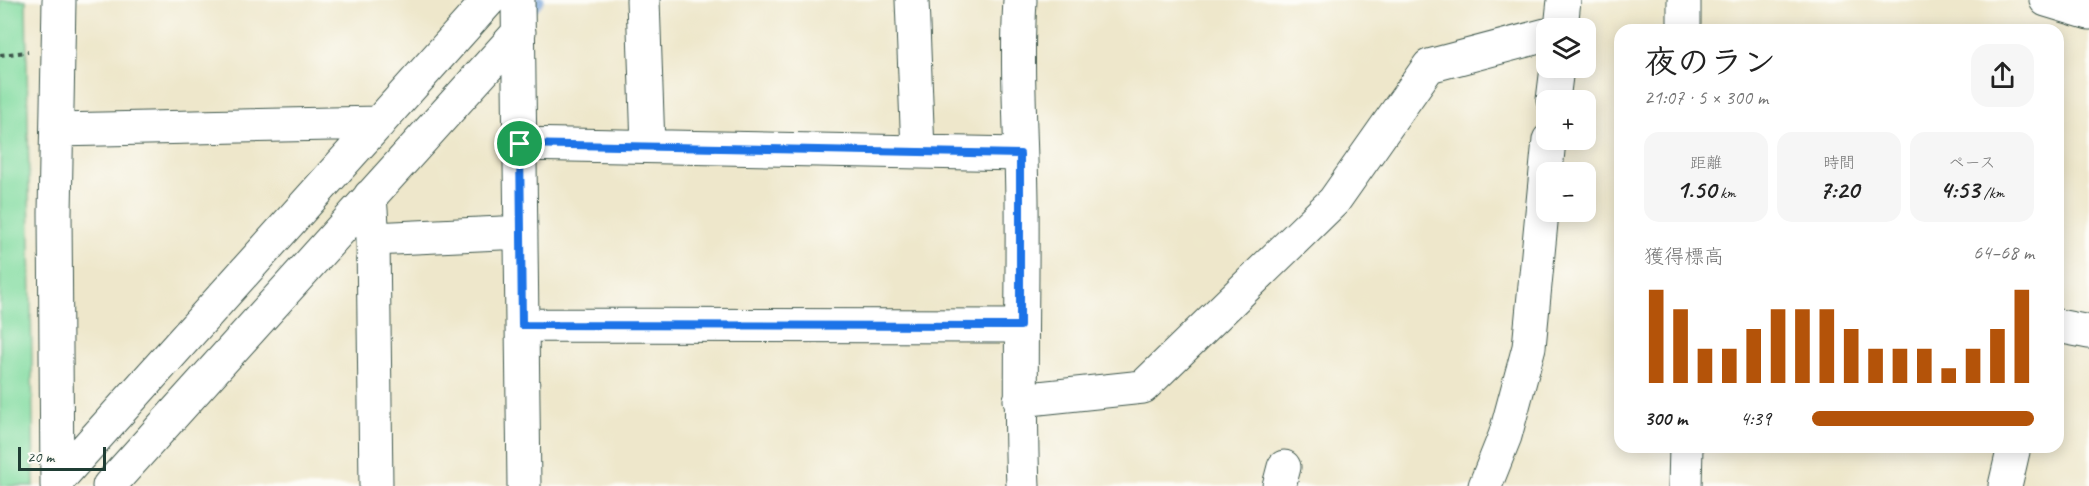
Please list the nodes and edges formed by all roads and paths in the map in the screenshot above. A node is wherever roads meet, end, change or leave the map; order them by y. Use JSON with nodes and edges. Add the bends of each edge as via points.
{"nodes":[{"id":1,"x":59,"y":0,"type":"edge"},
{"id":2,"x":489,"y":0,"type":"edge"},
{"id":3,"x":518,"y":0,"type":"edge"},
{"id":4,"x":643,"y":0,"type":"edge"},
{"id":5,"x":912,"y":0,"type":"edge"},
{"id":6,"x":1020,"y":0,"type":"edge"},
{"id":7,"x":1564,"y":0,"type":"edge"},
{"id":8,"x":1684,"y":0,"type":"edge"},
{"id":9,"x":1562,"y":18,"type":"edge"},
{"id":10,"x":1684,"y":24,"type":"edge"},
{"id":11,"x":519,"y":32,"type":"junction"},
{"id":12,"x":1536,"y":38,"type":"edge"},
{"id":13,"x":379,"y":123,"type":"junction"},
{"id":14,"x":57,"y":130,"type":"junction"},
{"id":15,"x":520,"y":144,"type":"junction"},
{"id":16,"x":648,"y":146,"type":"junction"},
{"id":17,"x":1548,"y":150,"type":"edge"},
{"id":18,"x":918,"y":151,"type":"junction"},
{"id":19,"x":1020,"y":154,"type":"junction"},
{"id":20,"x":370,"y":196,"type":"junction"},
{"id":21,"x":521,"y":232,"type":"junction"},
{"id":22,"x":373,"y":239,"type":"junction"},
{"id":23,"x":522,"y":325,"type":"junction"},
{"id":24,"x":1020,"y":326,"type":"junction"},
{"id":25,"x":2064,"y":327,"type":"edge"},
{"id":26,"x":2089,"y":332,"type":"edge"},
{"id":27,"x":1020,"y":400,"type":"junction"},
{"id":28,"x":1686,"y":453,"type":"edge"},
{"id":29,"x":2013,"y":453,"type":"edge"},
{"id":30,"x":57,"y":484,"type":"edge"},
{"id":31,"x":109,"y":486,"type":"edge"},
{"id":32,"x":376,"y":486,"type":"edge"},
{"id":33,"x":524,"y":486,"type":"edge"},
{"id":34,"x":1023,"y":486,"type":"edge"},
{"id":35,"x":1485,"y":486,"type":"edge"},
{"id":36,"x":1685,"y":486,"type":"edge"},
{"id":37,"x":2005,"y":486,"type":"edge"}],
"edges":[{"from":1,"to":14,"type":"main road"},
{"from":2,"to":13,"type":"main road"},
{"from":3,"to":11,"type":"main road"},
{"from":4,"to":16,"type":"main road"},
{"from":5,"to":18,"type":"main road"},
{"from":6,"to":19,"type":"main road"},
{"from":7,"to":9,"type":"main road"},
{"from":8,"to":10,"type":"main road"},
{"from":11,"to":15,"type":"main road"},
{"from":11,"to":20,"type":"main road"},
{"from":12,"to":27,"type":"main road","via":[[1430,66],[1334,201],[1143,387]]},
{"from":13,"to":14,"type":"main road"},
{"from":13,"to":30,"type":"main road"},
{"from":14,"to":30,"type":"main road"},
{"from":15,"to":16,"type":"main road"},
{"from":15,"to":21,"type":"main road"},
{"from":16,"to":18,"type":"main road"},
{"from":17,"to":35,"type":"main road","via":[[1529,347],[1505,436]]},
{"from":18,"to":19,"type":"main road"},
{"from":19,"to":24,"type":"main road"},
{"from":20,"to":22,"type":"main road"},
{"from":20,"to":31,"type":"main road"},
{"from":21,"to":22,"type":"main road"},
{"from":21,"to":23,"type":"main road"},
{"from":22,"to":32,"type":"main road"},
{"from":23,"to":24,"type":"main road"},
{"from":23,"to":33,"type":"main road"},
{"from":24,"to":27,"type":"main road"},
{"from":25,"to":26,"type":"main road"},
{"from":27,"to":34,"type":"main road"},
{"from":28,"to":36,"type":"main road"},
{"from":29,"to":37,"type":"main road"}]}
